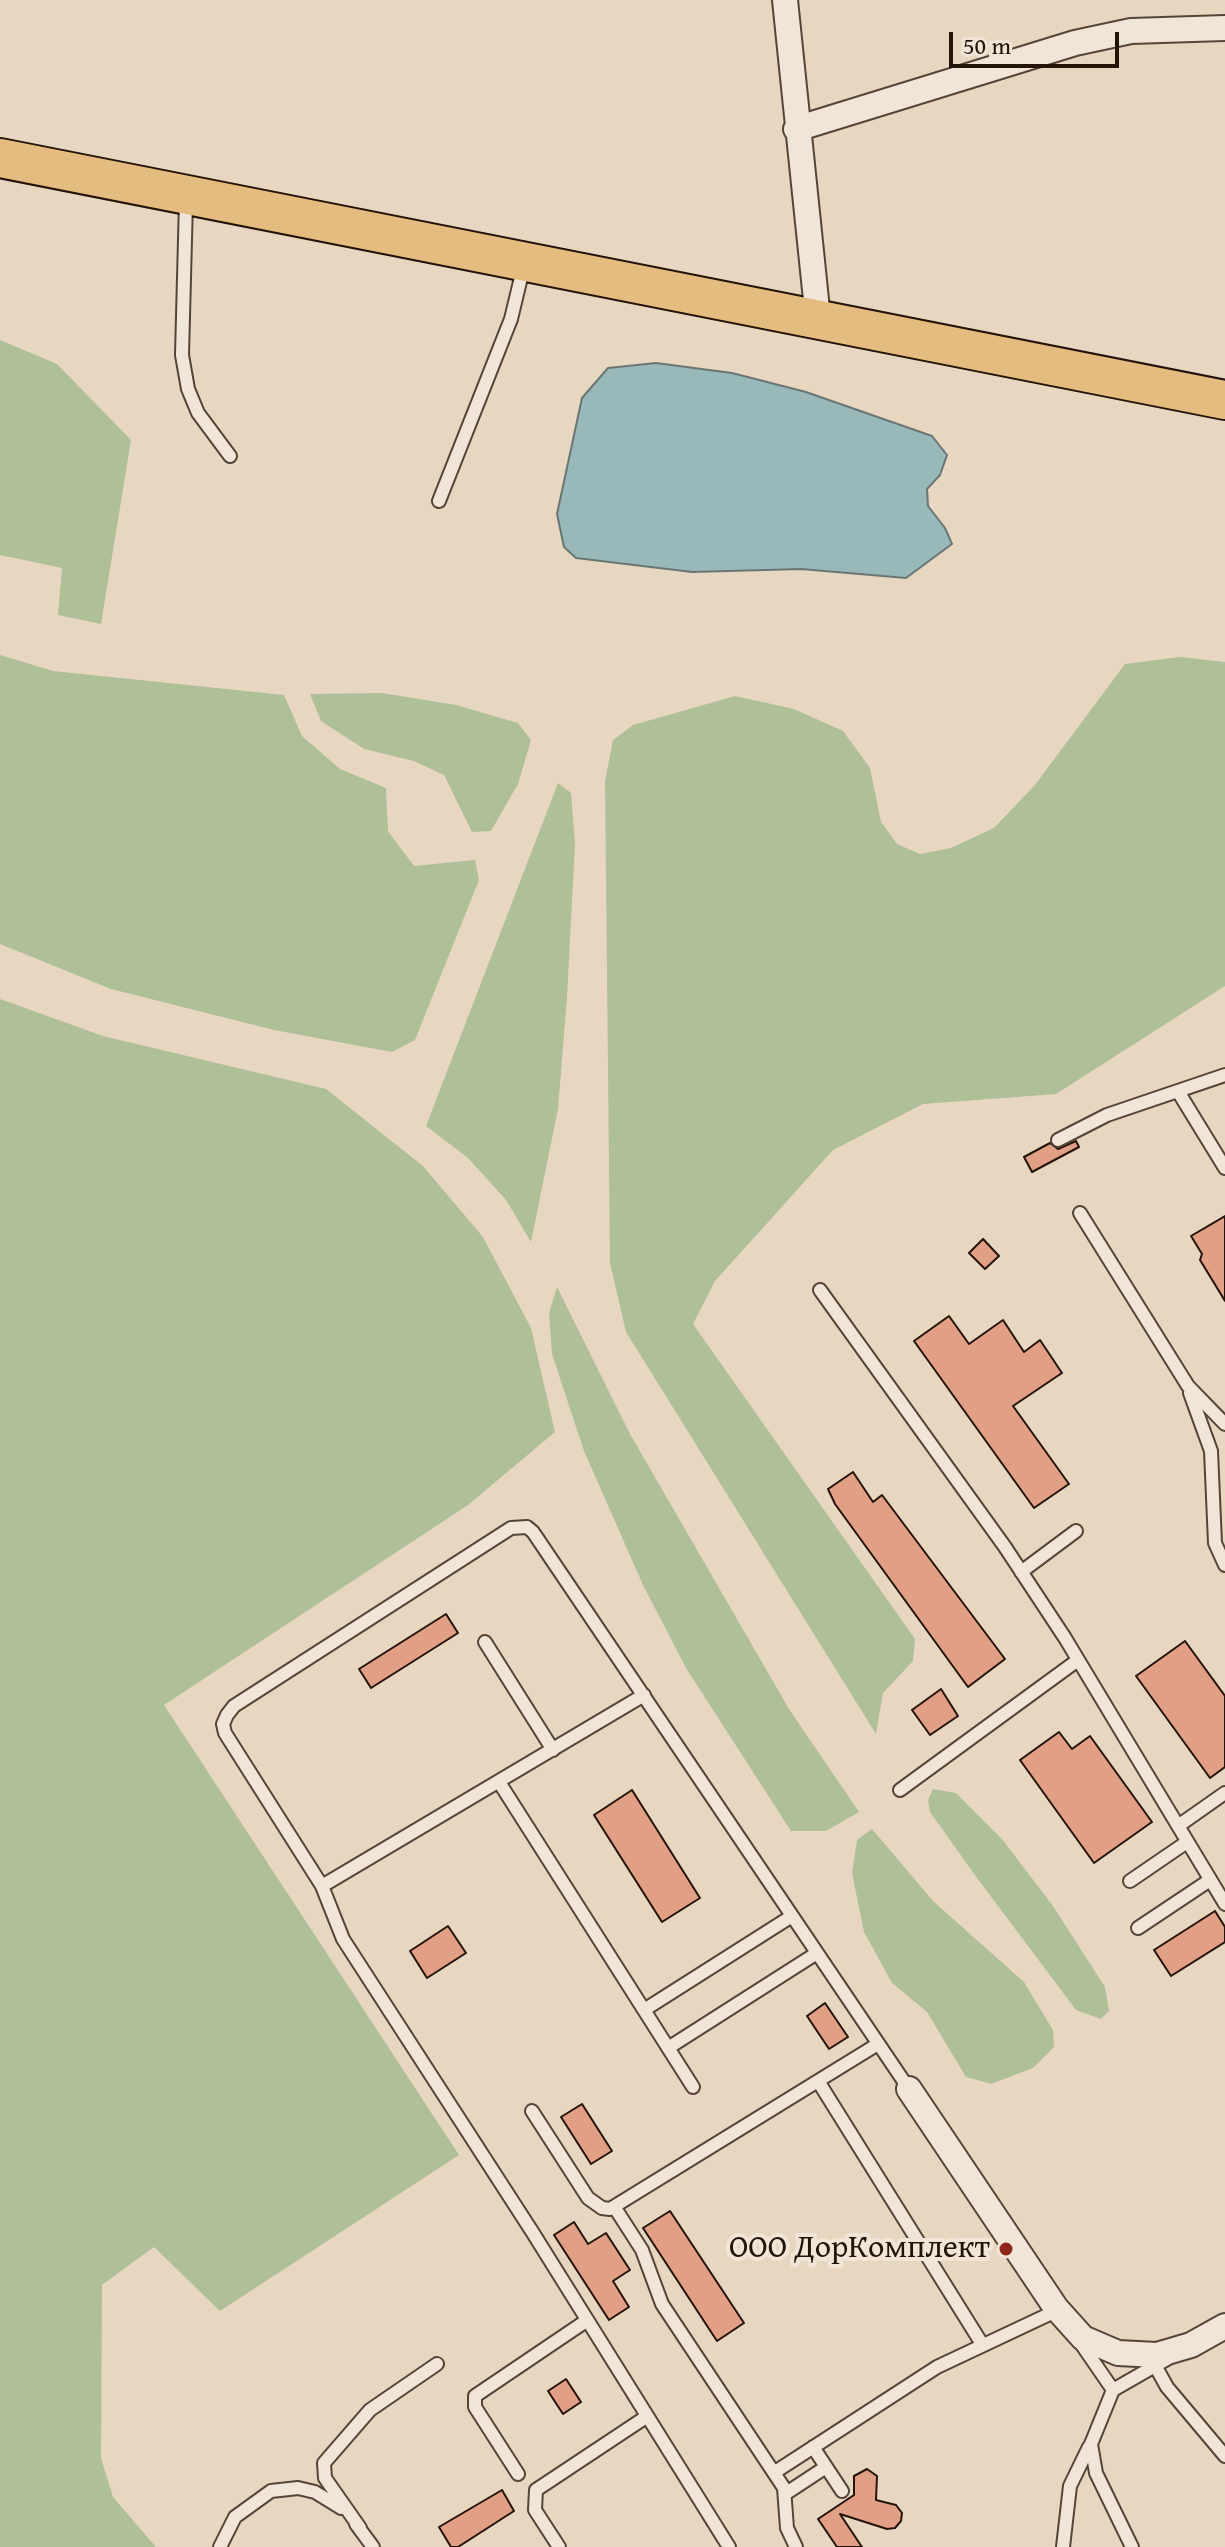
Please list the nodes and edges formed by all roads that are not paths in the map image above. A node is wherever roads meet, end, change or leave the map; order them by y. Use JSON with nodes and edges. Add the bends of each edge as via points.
{"nodes":[{"id":1,"x":785,"y":0,"type":"edge"},
{"id":2,"x":1225,"y":28,"type":"edge"},
{"id":3,"x":796,"y":129,"type":"junction"},
{"id":4,"x":0,"y":158,"type":"edge"},
{"id":5,"x":186,"y":194,"type":"junction"},
{"id":6,"x":525,"y":262,"type":"junction"},
{"id":7,"x":818,"y":319,"type":"junction"},
{"id":8,"x":1225,"y":400,"type":"edge"},
{"id":9,"x":230,"y":456,"type":"dead end"},
{"id":10,"x":439,"y":501,"type":"dead end"},
{"id":11,"x":1225,"y":1075,"type":"edge"},
{"id":12,"x":1179,"y":1093,"type":"junction"},
{"id":13,"x":1058,"y":1140,"type":"dead end"},
{"id":14,"x":1225,"y":1168,"type":"edge"},
{"id":15,"x":1080,"y":1213,"type":"dead end"},
{"id":16,"x":820,"y":1290,"type":"dead end"},
{"id":17,"x":1188,"y":1386,"type":"junction"},
{"id":18,"x":1225,"y":1424,"type":"edge"},
{"id":19,"x":1076,"y":1531,"type":"dead end"},
{"id":20,"x":1225,"y":1565,"type":"edge"},
{"id":21,"x":1021,"y":1572,"type":"junction"},
{"id":22,"x":485,"y":1642,"type":"dead end"},
{"id":23,"x":1078,"y":1660,"type":"junction"},
{"id":24,"x":644,"y":1695,"type":"junction"},
{"id":25,"x":553,"y":1750,"type":"junction"},
{"id":26,"x":499,"y":1782,"type":"junction"},
{"id":27,"x":900,"y":1790,"type":"dead end"},
{"id":28,"x":1225,"y":1793,"type":"edge"},
{"id":29,"x":1178,"y":1826,"type":"junction"},
{"id":30,"x":1187,"y":1842,"type":"junction"},
{"id":31,"x":1130,"y":1881,"type":"dead end"},
{"id":32,"x":1217,"y":1884,"type":"edge"},
{"id":33,"x":322,"y":1886,"type":"junction"},
{"id":34,"x":1225,"y":1904,"type":"edge"},
{"id":35,"x":792,"y":1916,"type":"junction"},
{"id":36,"x":1138,"y":1928,"type":"dead end"},
{"id":37,"x":817,"y":1953,"type":"junction"},
{"id":38,"x":644,"y":2010,"type":"junction"},
{"id":39,"x":878,"y":2044,"type":"junction"},
{"id":40,"x":668,"y":2048,"type":"junction"},
{"id":41,"x":818,"y":2081,"type":"junction"},
{"id":42,"x":693,"y":2087,"type":"dead end"},
{"id":43,"x":909,"y":2089,"type":"joint"},
{"id":44,"x":532,"y":2111,"type":"dead end"},
{"id":45,"x":615,"y":2208,"type":"junction"},
{"id":46,"x":1056,"y":2308,"type":"junction"},
{"id":47,"x":586,"y":2321,"type":"junction"},
{"id":48,"x":1225,"y":2326,"type":"edge"},
{"id":49,"x":982,"y":2344,"type":"junction"},
{"id":50,"x":1152,"y":2360,"type":"junction"},
{"id":51,"x":437,"y":2364,"type":"dead end"},
{"id":52,"x":1113,"y":2390,"type":"junction"},
{"id":53,"x":646,"y":2417,"type":"junction"},
{"id":54,"x":1091,"y":2444,"type":"junction"},
{"id":55,"x":813,"y":2447,"type":"junction"},
{"id":56,"x":1225,"y":2456,"type":"edge"},
{"id":57,"x":826,"y":2467,"type":"junction"},
{"id":58,"x":775,"y":2472,"type":"junction"},
{"id":59,"x":518,"y":2474,"type":"dead end"},
{"id":60,"x":842,"y":2491,"type":"dead end"},
{"id":61,"x":785,"y":2494,"type":"junction"},
{"id":62,"x":360,"y":2528,"type":"junction"},
{"id":63,"x":220,"y":2547,"type":"edge"},
{"id":64,"x":373,"y":2547,"type":"edge"},
{"id":65,"x":559,"y":2547,"type":"edge"},
{"id":66,"x":729,"y":2547,"type":"edge"},
{"id":67,"x":796,"y":2547,"type":"edge"},
{"id":68,"x":1063,"y":2547,"type":"edge"},
{"id":69,"x":1132,"y":2547,"type":"edge"}],
"edges":[{"from":1,"to":3,"type":"street"},
{"from":2,"to":3,"type":"street","via":[[1131,31],[1075,43]]},
{"from":3,"to":7,"type":"street"},
{"from":4,"to":5,"type":"main road"},
{"from":5,"to":6,"type":"main road"},
{"from":5,"to":9,"type":"lane","via":[[182,355],[198,413]]},
{"from":6,"to":7,"type":"main road"},
{"from":6,"to":10,"type":"lane","via":[[511,319]]},
{"from":7,"to":8,"type":"main road"},
{"from":11,"to":12,"type":"lane"},
{"from":12,"to":13,"type":"lane","via":[[1107,1115]]},
{"from":12,"to":14,"type":"lane"},
{"from":15,"to":17,"type":"lane"},
{"from":16,"to":21,"type":"lane"},
{"from":17,"to":18,"type":"lane"},
{"from":17,"to":20,"type":"lane","via":[[1211,1451],[1215,1543]]},
{"from":19,"to":21,"type":"lane"},
{"from":21,"to":23,"type":"lane"},
{"from":22,"to":25,"type":"lane"},
{"from":23,"to":27,"type":"lane"},
{"from":23,"to":29,"type":"lane"},
{"from":24,"to":25,"type":"lane"},
{"from":24,"to":33,"type":"lane","via":[[533,1532],[518,1525],[511,1528],[227,1715],[225,1733]]},
{"from":24,"to":35,"type":"lane"},
{"from":25,"to":26,"type":"lane"},
{"from":26,"to":33,"type":"lane"},
{"from":26,"to":38,"type":"lane"},
{"from":28,"to":29,"type":"lane"},
{"from":29,"to":30,"type":"lane"},
{"from":30,"to":31,"type":"lane"},
{"from":30,"to":32,"type":"lane"},
{"from":32,"to":34,"type":"lane"},
{"from":32,"to":36,"type":"lane"},
{"from":33,"to":47,"type":"lane","via":[[343,1939]]},
{"from":35,"to":37,"type":"lane"},
{"from":35,"to":38,"type":"lane"},
{"from":37,"to":39,"type":"lane"},
{"from":37,"to":40,"type":"lane"},
{"from":38,"to":40,"type":"lane"},
{"from":39,"to":41,"type":"lane"},
{"from":39,"to":43,"type":"lane"},
{"from":40,"to":42,"type":"lane"},
{"from":41,"to":45,"type":"lane"},
{"from":41,"to":49,"type":"lane"},
{"from":43,"to":46,"type":"street"},
{"from":44,"to":45,"type":"lane","via":[[588,2198],[602,2208]]},
{"from":45,"to":58,"type":"lane","via":[[642,2250],[662,2304]]},
{"from":46,"to":49,"type":"lane"},
{"from":46,"to":50,"type":"street","via":[[1083,2338]]},
{"from":46,"to":52,"type":"lane"},
{"from":47,"to":53,"type":"lane"},
{"from":47,"to":59,"type":"lane","via":[[475,2396],[475,2407]]},
{"from":48,"to":50,"type":"street"},
{"from":49,"to":55,"type":"lane"},
{"from":50,"to":52,"type":"lane"},
{"from":50,"to":56,"type":"lane","via":[[1167,2387]]},
{"from":51,"to":62,"type":"lane","via":[[370,2410],[324,2463],[325,2478]]},
{"from":52,"to":54,"type":"lane"},
{"from":53,"to":65,"type":"lane","via":[[536,2490],[535,2510]]},
{"from":53,"to":66,"type":"lane"},
{"from":54,"to":68,"type":"lane","via":[[1070,2486]]},
{"from":54,"to":69,"type":"lane","via":[[1096,2473]]},
{"from":55,"to":57,"type":"lane"},
{"from":55,"to":58,"type":"lane"},
{"from":57,"to":60,"type":"lane"},
{"from":57,"to":61,"type":"lane"},
{"from":58,"to":61,"type":"lane"},
{"from":61,"to":67,"type":"lane","via":[[787,2528]]},
{"from":62,"to":63,"type":"lane","via":[[333,2500],[287,2488],[246,2506],[227,2528]]},
{"from":62,"to":64,"type":"lane"}]}
